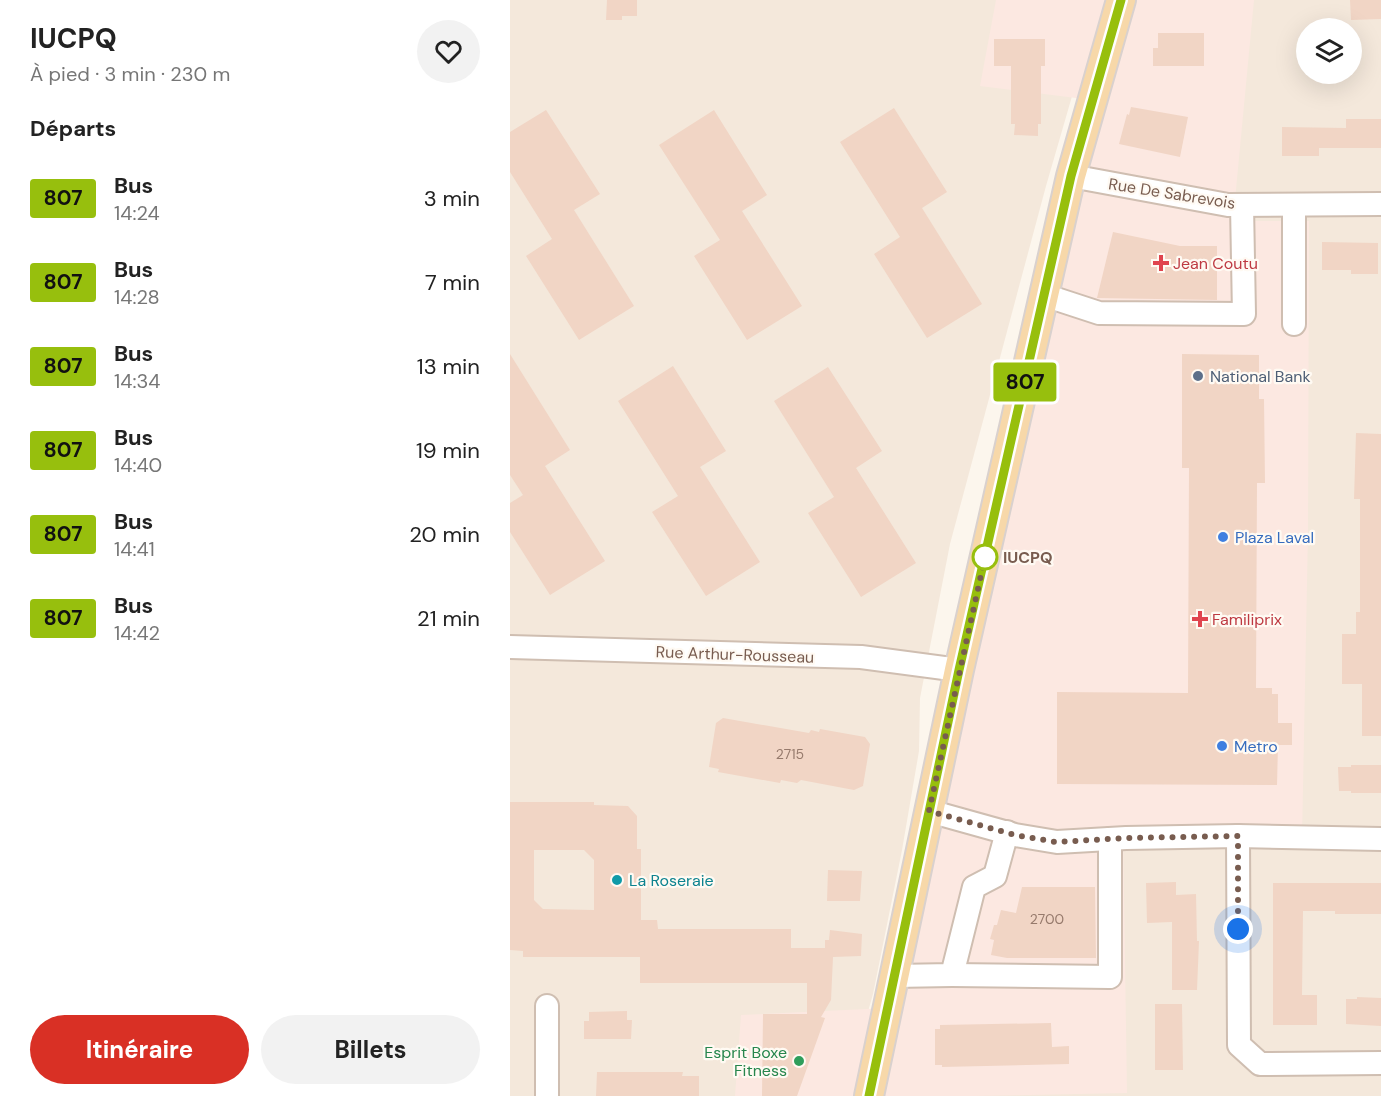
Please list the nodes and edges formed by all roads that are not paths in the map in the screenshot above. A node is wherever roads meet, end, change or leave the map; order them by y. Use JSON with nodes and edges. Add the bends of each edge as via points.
{"nodes":[{"id":1,"x":1121,"y":0,"type":"edge"},
{"id":2,"x":1071,"y":176,"type":"junction"},
{"id":3,"x":1381,"y":204,"type":"edge"},
{"id":4,"x":1242,"y":205,"type":"junction"},
{"id":5,"x":1294,"y":205,"type":"junction"},
{"id":6,"x":1044,"y":295,"type":"junction"},
{"id":7,"x":1294,"y":324,"type":"dead end"},
{"id":8,"x":510,"y":647,"type":"edge"},
{"id":9,"x":959,"y":670,"type":"junction"},
{"id":10,"x":929,"y":811,"type":"junction"},
{"id":11,"x":1007,"y":832,"type":"junction"},
{"id":12,"x":1238,"y":836,"type":"junction"},
{"id":13,"x":1110,"y":839,"type":"junction"},
{"id":14,"x":1381,"y":839,"type":"edge"},
{"id":15,"x":952,"y":975,"type":"junction"},
{"id":16,"x":894,"y":976,"type":"junction"},
{"id":17,"x":547,"y":1006,"type":"dead end"},
{"id":18,"x":1381,"y":1063,"type":"edge"},
{"id":19,"x":547,"y":1096,"type":"edge"},
{"id":20,"x":869,"y":1096,"type":"edge"}],
"edges":[{"from":1,"to":2,"type":"main road"},
{"from":2,"to":4,"type":"street","name":"Rue De Sabrevois"},
{"from":2,"to":6,"type":"main road"},
{"from":3,"to":5,"type":"street","name":"Rue De Sabrevois"},
{"from":4,"to":5,"type":"street","name":"Rue De Sabrevois"},
{"from":4,"to":6,"type":"street","via":[[1244,315],[1099,313]]},
{"from":5,"to":7,"type":"street"},
{"from":6,"to":9,"type":"main road"},
{"from":8,"to":9,"type":"street","name":"Rue Arthur-Rousseau","via":[[861,657]]},
{"from":9,"to":10,"type":"main road"},
{"from":10,"to":11,"type":"street"},
{"from":10,"to":16,"type":"main road"},
{"from":11,"to":13,"type":"street","via":[[1056,842]]},
{"from":11,"to":15,"type":"street","via":[[995,876],[974,887]]},
{"from":12,"to":13,"type":"street"},
{"from":12,"to":14,"type":"street"},
{"from":12,"to":18,"type":"street","via":[[1239,1045],[1260,1064]]},
{"from":13,"to":15,"type":"street","via":[[1110,977]]},
{"from":15,"to":16,"type":"street"},
{"from":16,"to":20,"type":"main road"},
{"from":17,"to":19,"type":"street"}]}
